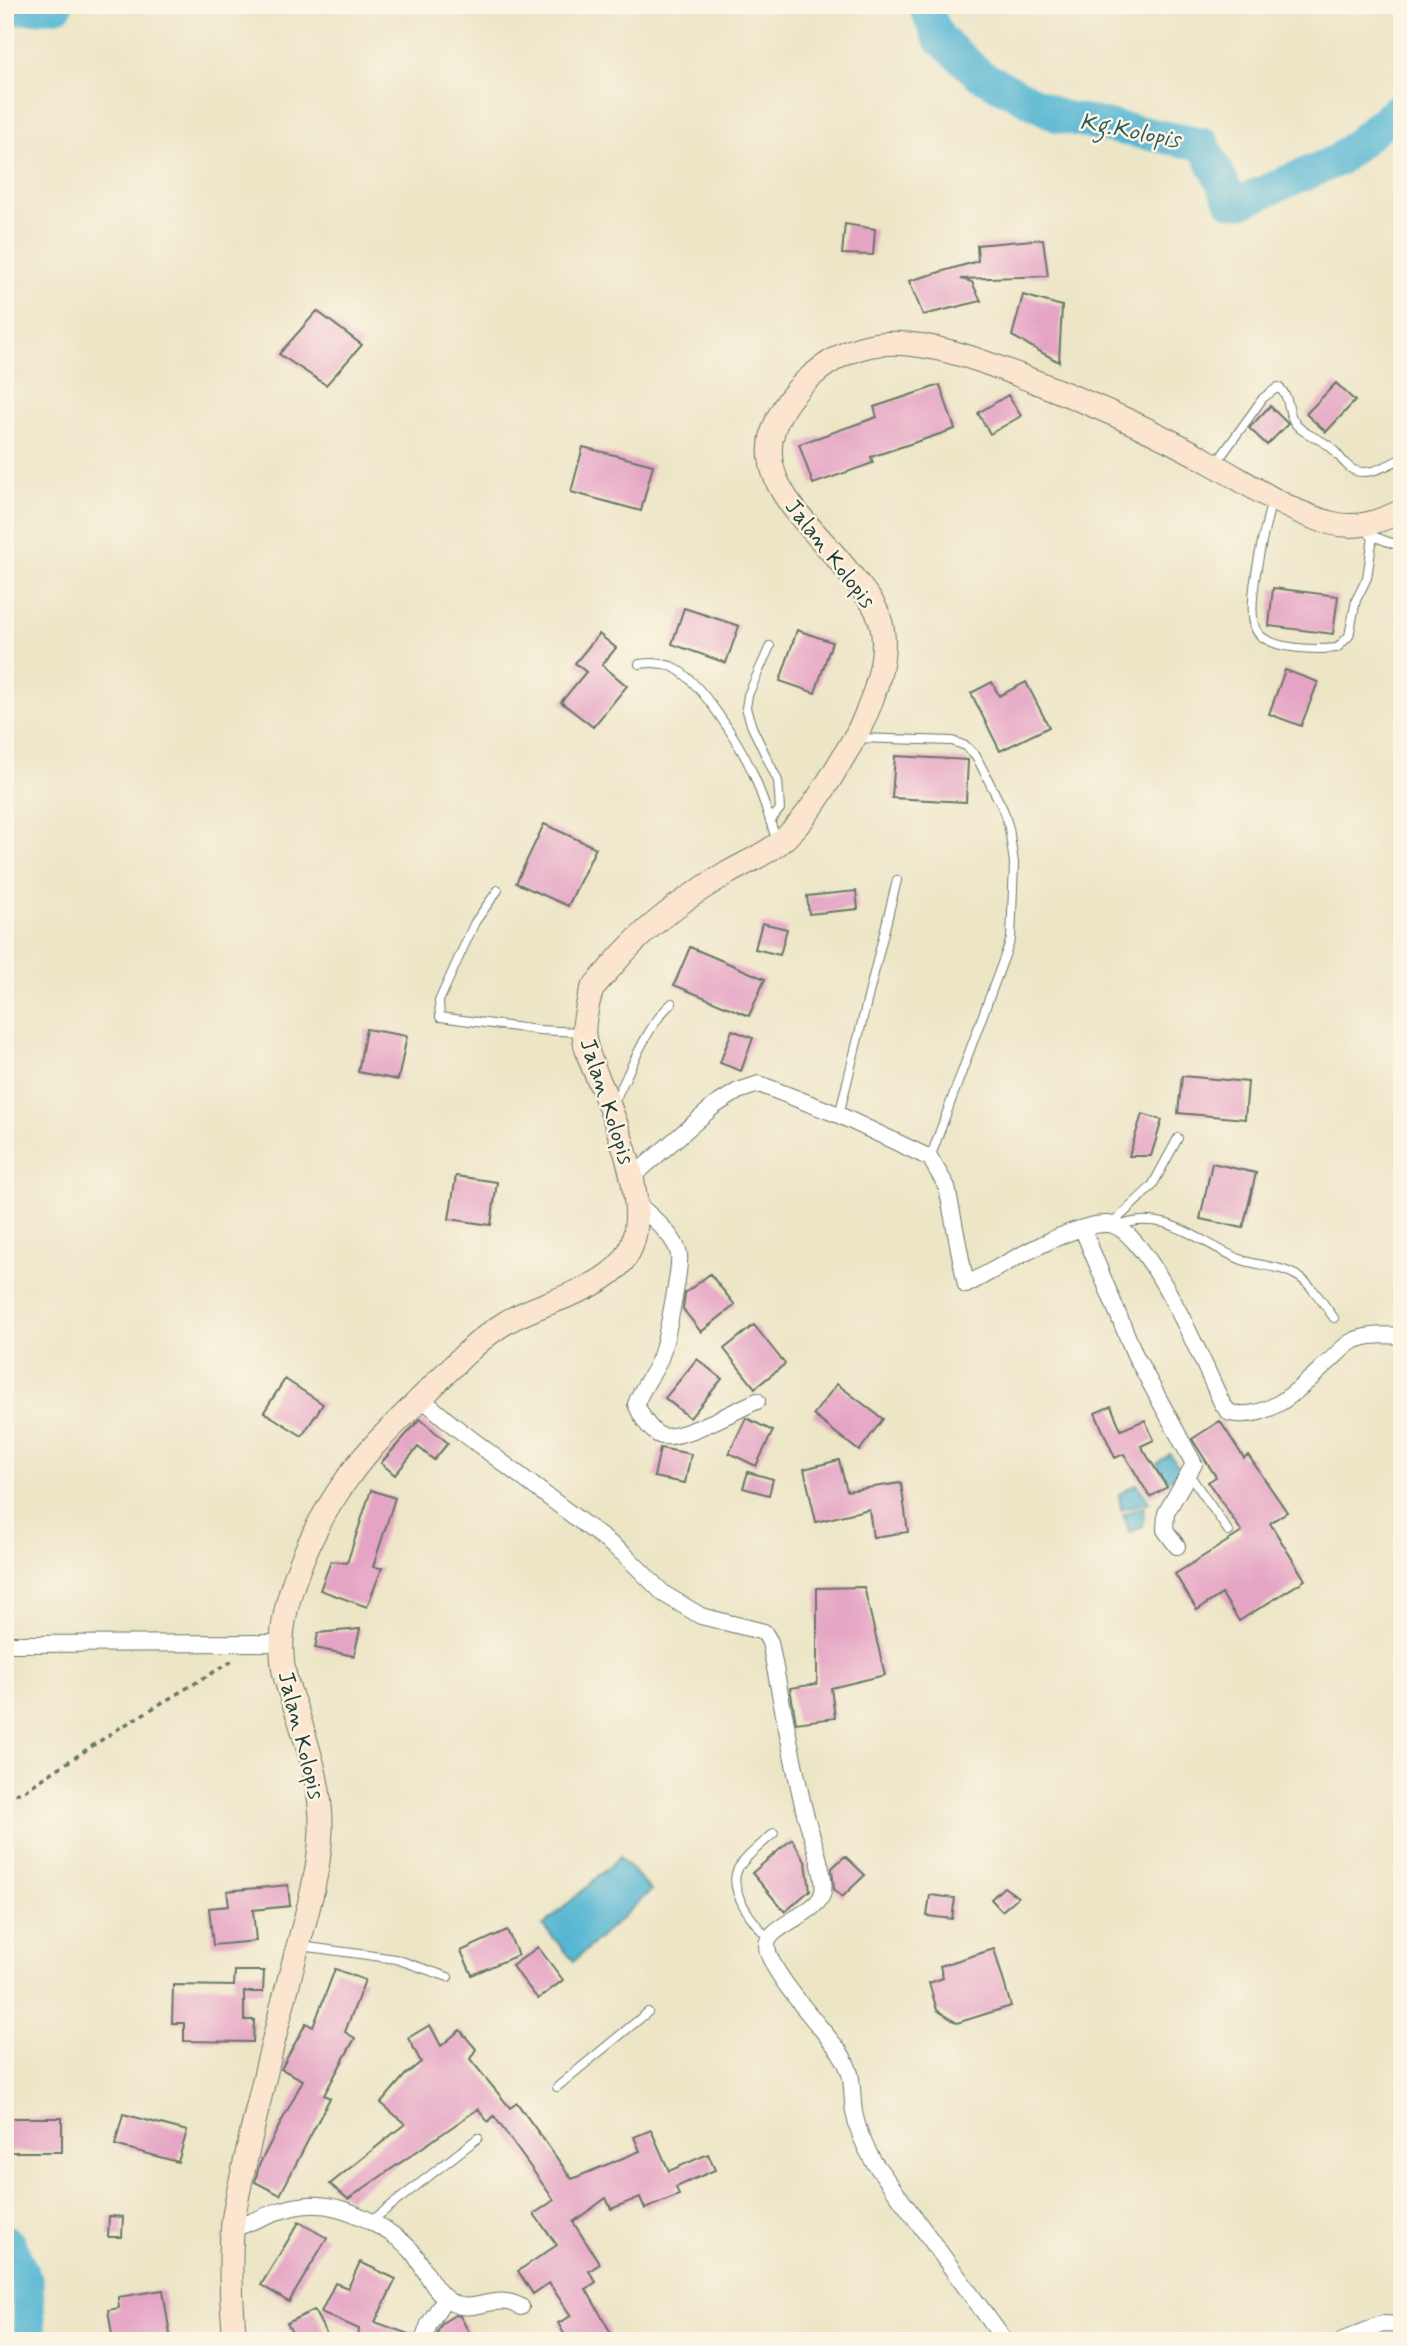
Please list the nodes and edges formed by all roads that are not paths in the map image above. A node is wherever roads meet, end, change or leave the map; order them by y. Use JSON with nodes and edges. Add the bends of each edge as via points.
{"nodes":[{"id":1,"x":1402,"y":458,"type":"edge"},
{"id":2,"x":1215,"y":465,"type":"junction"},
{"id":3,"x":1272,"y":498,"type":"junction"},
{"id":4,"x":1402,"y":511,"type":"edge"},
{"id":5,"x":1348,"y":525,"type":"junction"},
{"id":6,"x":1373,"y":536,"type":"junction"},
{"id":7,"x":1402,"y":547,"type":"edge"},
{"id":8,"x":770,"y":646,"type":"dead end"},
{"id":9,"x":639,"y":664,"type":"dead end"},
{"id":10,"x":855,"y":737,"type":"junction"},
{"id":11,"x":770,"y":821,"type":"junction"},
{"id":12,"x":778,"y":844,"type":"junction"},
{"id":13,"x":897,"y":880,"type":"dead end"},
{"id":14,"x":498,"y":890,"type":"dead end"},
{"id":15,"x":672,"y":1003,"type":"dead end"},
{"id":16,"x":583,"y":1032,"type":"junction"},
{"id":17,"x":610,"y":1110,"type":"junction"},
{"id":18,"x":839,"y":1115,"type":"junction"},
{"id":19,"x":1178,"y":1138,"type":"dead end"},
{"id":20,"x":930,"y":1158,"type":"junction"},
{"id":21,"x":632,"y":1177,"type":"junction"},
{"id":22,"x":635,"y":1202,"type":"junction"},
{"id":23,"x":1114,"y":1226,"type":"junction"},
{"id":24,"x":1083,"y":1230,"type":"junction"},
{"id":25,"x":1334,"y":1318,"type":"dead end"},
{"id":26,"x":1402,"y":1336,"type":"edge"},
{"id":27,"x":421,"y":1398,"type":"junction"},
{"id":28,"x":757,"y":1401,"type":"dead end"},
{"id":29,"x":1189,"y":1474,"type":"junction"},
{"id":30,"x":1229,"y":1532,"type":"dead end"},
{"id":31,"x":1177,"y":1546,"type":"dead end"},
{"id":32,"x":282,"y":1643,"type":"junction"},
{"id":33,"x":5,"y":1644,"type":"edge"},
{"id":34,"x":774,"y":1833,"type":"dead end"},
{"id":35,"x":769,"y":1939,"type":"junction"},
{"id":36,"x":298,"y":1946,"type":"junction"},
{"id":37,"x":448,"y":1977,"type":"dead end"},
{"id":38,"x":648,"y":2012,"type":"dead end"},
{"id":39,"x":557,"y":2087,"type":"dead end"},
{"id":40,"x":478,"y":2138,"type":"dead end"},
{"id":41,"x":370,"y":2222,"type":"junction"},
{"id":42,"x":233,"y":2229,"type":"junction"},
{"id":43,"x":445,"y":2298,"type":"junction"},
{"id":44,"x":521,"y":2307,"type":"dead end"},
{"id":45,"x":1402,"y":2325,"type":"edge"},
{"id":46,"x":235,"y":2341,"type":"edge"},
{"id":47,"x":423,"y":2341,"type":"edge"},
{"id":48,"x":1006,"y":2341,"type":"edge"},
{"id":49,"x":1342,"y":2341,"type":"edge"}],
"edges":[{"from":1,"to":2,"type":"lane","via":[[1376,470],[1352,470],[1329,446],[1297,426],[1287,397],[1278,387],[1262,398]]},
{"from":2,"to":3,"type":"street","name":"Jalan Kolopis"},
{"from":2,"to":10,"type":"street","name":"Jalan Kolopis","via":[[1069,395],[978,359],[938,349],[877,344],[849,352],[810,377],[776,420],[769,453],[791,508],[875,606],[883,626],[884,655]]},
{"from":3,"to":5,"type":"street","name":"Jalan Kolopis","via":[[1329,523]]},
{"from":3,"to":6,"type":"lane","via":[[1258,560],[1252,620],[1258,634],[1273,642],[1310,650],[1337,648],[1343,642],[1367,578]]},
{"from":4,"to":5,"type":"street","name":"Jalan Kolopis","via":[[1378,522]]},
{"from":5,"to":6,"type":"lane"},
{"from":6,"to":7,"type":"lane"},
{"from":8,"to":11,"type":"lane","via":[[746,701],[752,727],[780,791],[780,810]]},
{"from":9,"to":11,"type":"lane","via":[[670,666],[711,704],[751,769]]},
{"from":10,"to":12,"type":"street","name":"Jalan Kolopis","via":[[814,804]]},
{"from":10,"to":20,"type":"lane","via":[[952,741],[966,746],[976,756],[1009,828],[1014,863],[1011,939]]},
{"from":11,"to":12,"type":"lane"},
{"from":12,"to":16,"type":"street","name":"Jalan Kolopis","via":[[702,888],[620,956],[593,990]]},
{"from":13,"to":18,"type":"lane"},
{"from":14,"to":16,"type":"lane","via":[[475,922],[439,1001],[440,1017]]},
{"from":15,"to":17,"type":"lane","via":[[661,1012]]},
{"from":16,"to":17,"type":"street","name":"Jalan Kolopis"},
{"from":17,"to":21,"type":"street","name":"Jalan Kolopis"},
{"from":18,"to":20,"type":"street"},
{"from":18,"to":21,"type":"street","via":[[759,1084],[714,1106]]},
{"from":19,"to":23,"type":"lane","via":[[1152,1186]]},
{"from":20,"to":24,"type":"street","via":[[947,1187],[966,1286],[1055,1238]]},
{"from":21,"to":22,"type":"street","name":"Jalan Kolopis"},
{"from":22,"to":27,"type":"street","name":"Jalan Kolopis","via":[[637,1228],[623,1261],[597,1281],[503,1324]]},
{"from":22,"to":28,"type":"street","via":[[664,1230],[680,1255],[660,1359],[636,1404],[648,1425],[659,1435],[670,1437]]},
{"from":23,"to":24,"type":"street","via":[[1099,1224]]},
{"from":23,"to":25,"type":"lane","via":[[1150,1219],[1189,1232],[1244,1260],[1291,1273],[1303,1279]]},
{"from":23,"to":26,"type":"street","via":[[1123,1230],[1157,1270],[1230,1413],[1251,1415],[1279,1404],[1350,1342],[1369,1336]]},
{"from":24,"to":29,"type":"street","via":[[1135,1355],[1192,1458]]},
{"from":27,"to":32,"type":"street","name":"Jalan Kolopis","via":[[367,1451],[319,1521],[303,1553]]},
{"from":27,"to":35,"type":"street","via":[[624,1555],[664,1594],[701,1616],[764,1632],[770,1642],[823,1892],[816,1904]]},
{"from":29,"to":30,"type":"lane"},
{"from":29,"to":31,"type":"street","via":[[1166,1513],[1165,1530]]},
{"from":32,"to":33,"type":"street"},
{"from":32,"to":36,"type":"street","name":"Jalan Kolopis","via":[[284,1671],[321,1797],[314,1886]]},
{"from":34,"to":35,"type":"lane","via":[[738,1868],[736,1881],[743,1906]]},
{"from":35,"to":48,"type":"street","via":[[768,1951],[778,1970],[846,2063],[853,2078],[856,2118],[873,2161]]},
{"from":36,"to":37,"type":"lane","via":[[396,1959]]},
{"from":36,"to":42,"type":"street","name":"Jalan Kolopis"},
{"from":38,"to":39,"type":"lane"},
{"from":40,"to":41,"type":"lane"},
{"from":41,"to":42,"type":"street","via":[[344,2208],[315,2204],[273,2213]]},
{"from":41,"to":43,"type":"street","via":[[411,2250]]},
{"from":42,"to":46,"type":"street","name":"Jalan Kolopis","via":[[230,2292]]},
{"from":43,"to":44,"type":"street","via":[[463,2307],[501,2300]]},
{"from":43,"to":47,"type":"street"},
{"from":45,"to":49,"type":"street","via":[[1382,2324]]}]}
